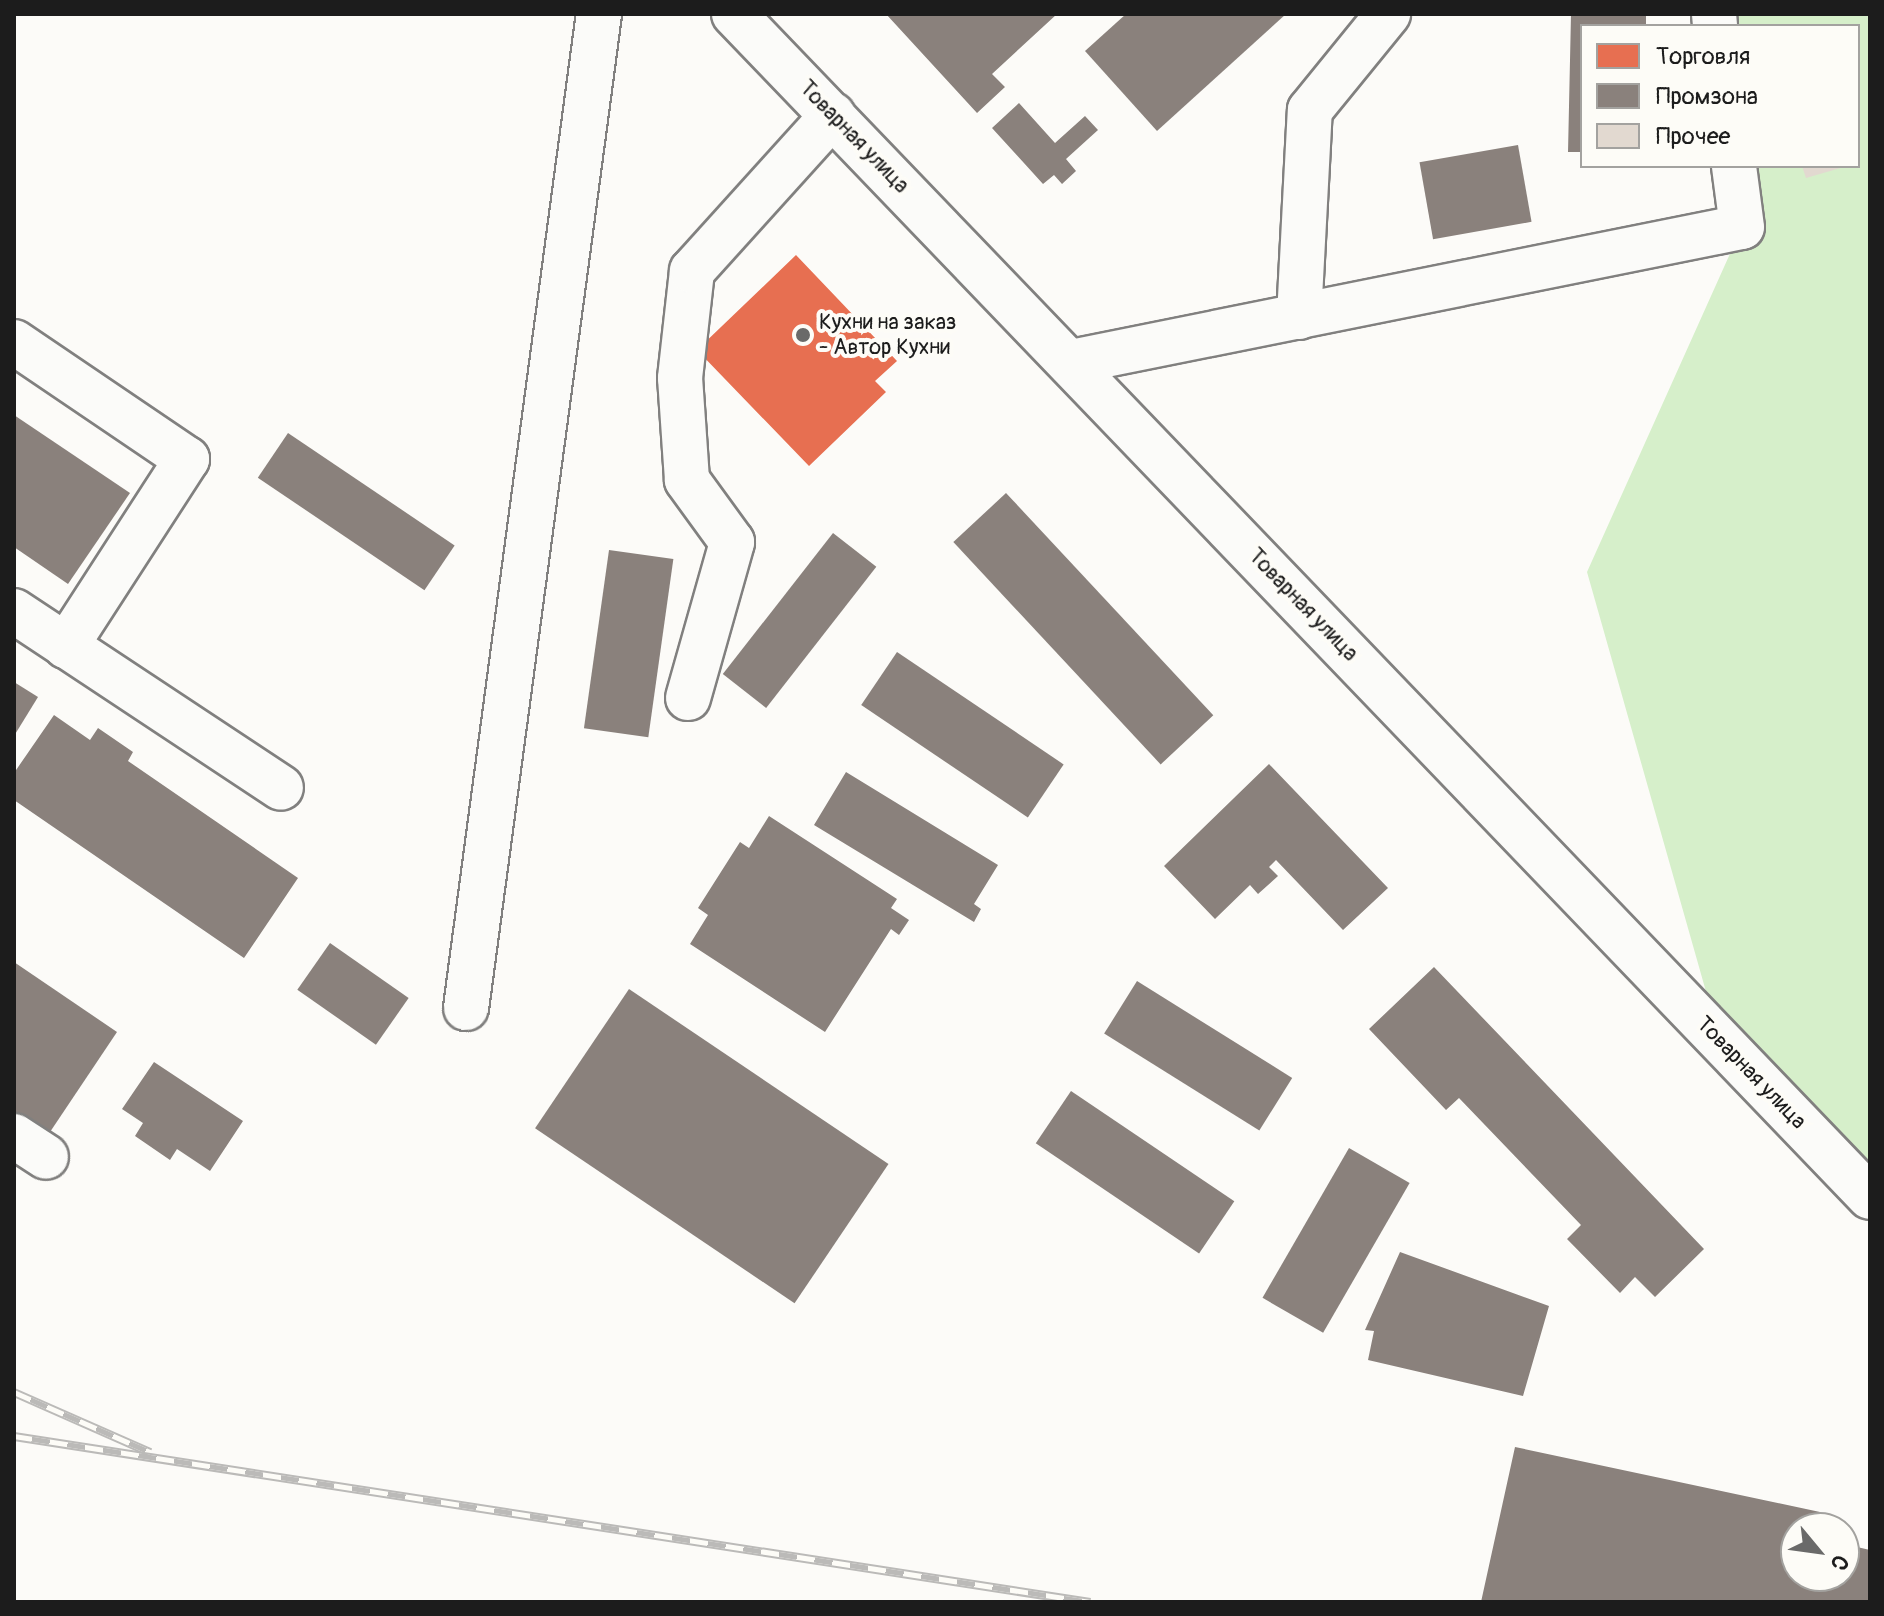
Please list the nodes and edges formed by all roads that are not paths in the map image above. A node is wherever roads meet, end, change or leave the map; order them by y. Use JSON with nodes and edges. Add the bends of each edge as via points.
{"nodes":[{"id":1,"x":599,"y":14,"type":"edge"},
{"id":2,"x":734,"y":14,"type":"edge"},
{"id":3,"x":1388,"y":14,"type":"edge"},
{"id":4,"x":833,"y":115,"type":"junction"},
{"id":5,"x":1734,"y":168,"type":"edge"},
{"id":6,"x":1299,"y":317,"type":"junction"},
{"id":7,"x":14,"y":342,"type":"edge"},
{"id":8,"x":1071,"y":362,"type":"junction"},
{"id":9,"x":14,"y":611,"type":"edge"},
{"id":10,"x":66,"y":646,"type":"junction"},
{"id":11,"x":688,"y":698,"type":"dead end"},
{"id":12,"x":281,"y":788,"type":"dead end"},
{"id":13,"x":466,"y":1008,"type":"dead end"},
{"id":14,"x":1870,"y":1197,"type":"edge"}],
"edges":[{"from":1,"to":13,"type":"street"},
{"from":2,"to":4,"type":"street","name":"Товарная улица"},
{"from":3,"to":6,"type":"street","via":[[1310,110]]},
{"from":4,"to":8,"type":"street","name":"Товарная улица"},
{"from":4,"to":11,"type":"street","via":[[692,271],[680,378],[687,480],[732,542]]},
{"from":5,"to":6,"type":"street","via":[[1742,227]]},
{"from":6,"to":8,"type":"street"},
{"from":7,"to":10,"type":"street","via":[[187,459]]},
{"from":8,"to":14,"type":"street","name":"Товарная улица"},
{"from":9,"to":10,"type":"street"},
{"from":10,"to":12,"type":"street"}]}
